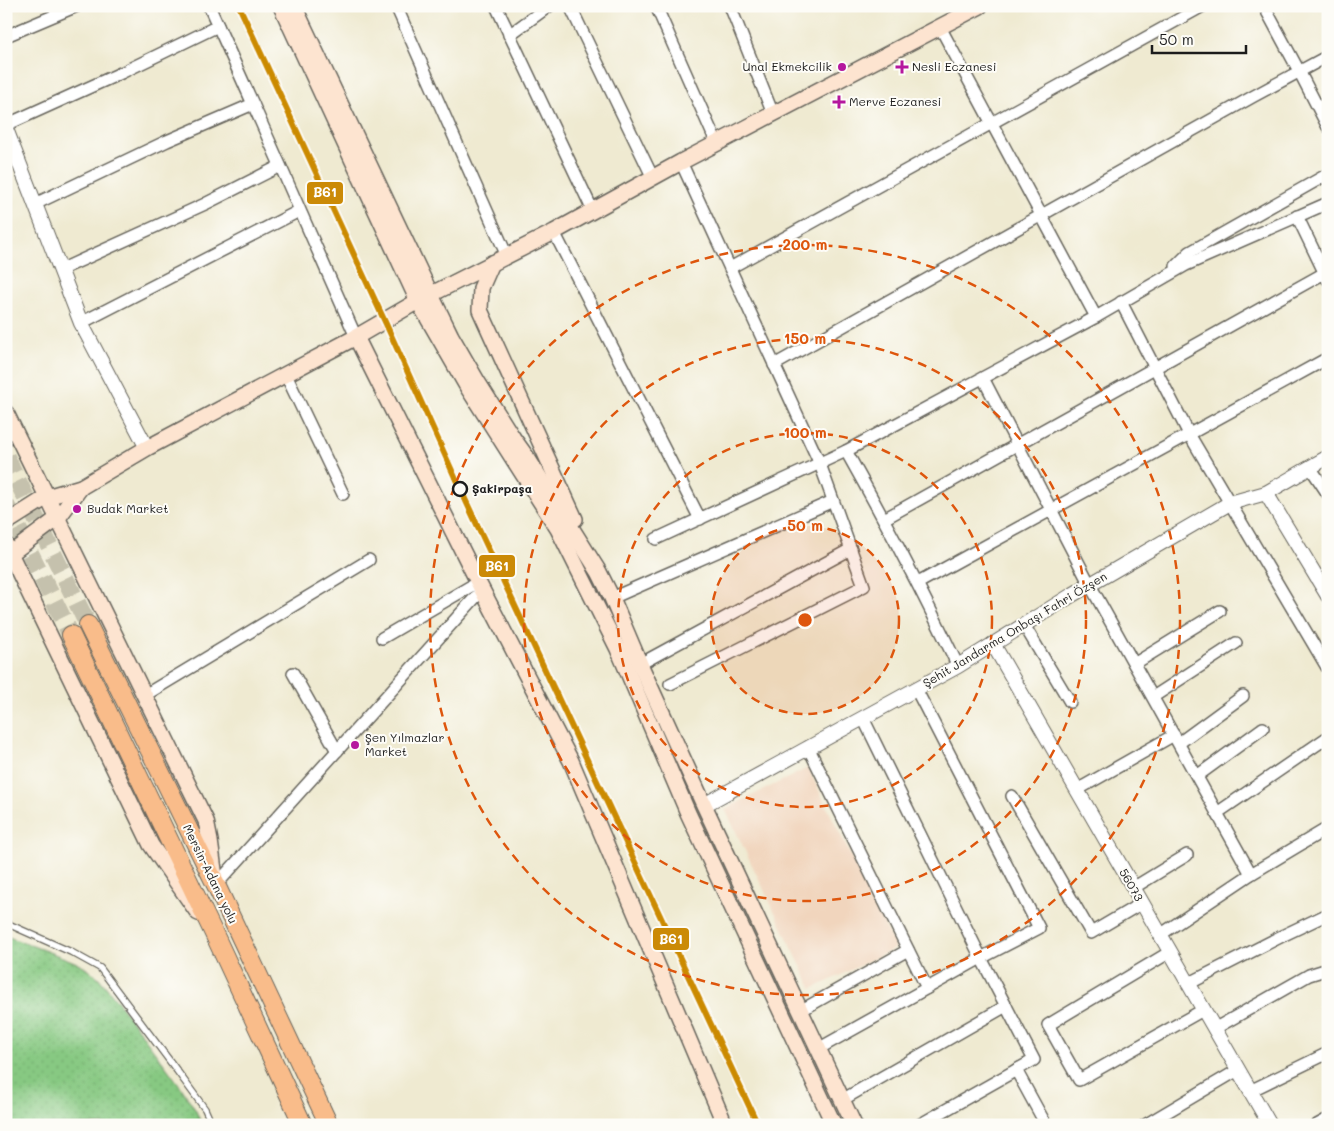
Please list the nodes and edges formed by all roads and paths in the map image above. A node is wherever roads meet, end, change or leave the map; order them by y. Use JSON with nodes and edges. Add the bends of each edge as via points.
{"nodes":[{"id":1,"x":77,"y":6,"type":"edge"},
{"id":2,"x":208,"y":6,"type":"edge"},
{"id":3,"x":281,"y":6,"type":"edge"},
{"id":4,"x":294,"y":6,"type":"edge"},
{"id":5,"x":396,"y":6,"type":"edge"},
{"id":6,"x":496,"y":6,"type":"edge"},
{"id":7,"x":549,"y":6,"type":"edge"},
{"id":8,"x":570,"y":6,"type":"edge"},
{"id":9,"x":656,"y":6,"type":"edge"},
{"id":10,"x":730,"y":6,"type":"edge"},
{"id":11,"x":980,"y":6,"type":"edge"},
{"id":12,"x":1203,"y":6,"type":"edge"},
{"id":13,"x":1264,"y":6,"type":"edge"},
{"id":14,"x":218,"y":26,"type":"junction"},
{"id":15,"x":940,"y":27,"type":"junction"},
{"id":16,"x":509,"y":35,"type":"junction"},
{"id":17,"x":6,"y":36,"type":"edge"},
{"id":18,"x":1328,"y":56,"type":"edge"},
{"id":19,"x":1299,"y":71,"type":"junction"},
{"id":20,"x":253,"y":104,"type":"junction"},
{"id":21,"x":774,"y":114,"type":"junction"},
{"id":22,"x":992,"y":123,"type":"junction"},
{"id":23,"x":6,"y":125,"type":"edge"},
{"id":24,"x":1328,"y":128,"type":"edge"},
{"id":25,"x":6,"y":130,"type":"edge"},
{"id":26,"x":716,"y":144,"type":"junction"},
{"id":27,"x":682,"y":162,"type":"junction"},
{"id":28,"x":280,"y":166,"type":"junction"},
{"id":29,"x":1328,"y":174,"type":"edge"},
{"id":30,"x":653,"y":178,"type":"junction"},
{"id":31,"x":1328,"y":203,"type":"edge"},
{"id":32,"x":35,"y":204,"type":"junction"},
{"id":33,"x":299,"y":211,"type":"junction"},
{"id":34,"x":593,"y":211,"type":"junction"},
{"id":35,"x":1041,"y":215,"type":"junction"},
{"id":36,"x":1297,"y":216,"type":"junction"},
{"id":37,"x":554,"y":232,"type":"junction"},
{"id":38,"x":507,"y":256,"type":"junction"},
{"id":39,"x":492,"y":263,"type":"junction"},
{"id":40,"x":730,"y":268,"type":"junction"},
{"id":41,"x":60,"y":270,"type":"junction"},
{"id":42,"x":1327,"y":275,"type":"edge"},
{"id":43,"x":1165,"y":276,"type":"junction"},
{"id":44,"x":424,"y":298,"type":"junction"},
{"id":45,"x":1121,"y":302,"type":"junction"},
{"id":46,"x":1096,"y":317,"type":"junction"},
{"id":47,"x":81,"y":323,"type":"junction"},
{"id":48,"x":356,"y":337,"type":"junction"},
{"id":49,"x":1328,"y":358,"type":"edge"},
{"id":50,"x":774,"y":365,"type":"junction"},
{"id":51,"x":1155,"y":368,"type":"junction"},
{"id":52,"x":286,"y":375,"type":"junction"},
{"id":53,"x":984,"y":378,"type":"junction"},
{"id":54,"x":6,"y":413,"type":"edge"},
{"id":55,"x":1188,"y":434,"type":"junction"},
{"id":56,"x":1018,"y":444,"type":"junction"},
{"id":57,"x":147,"y":448,"type":"junction"},
{"id":58,"x":846,"y":452,"type":"junction"},
{"id":59,"x":1328,"y":457,"type":"edge"},
{"id":60,"x":820,"y":464,"type":"junction"},
{"id":61,"x":1310,"y":467,"type":"junction"},
{"id":62,"x":81,"y":487,"type":"junction"},
{"id":63,"x":1266,"y":493,"type":"junction"},
{"id":64,"x":343,"y":494,"type":"dead end"},
{"id":65,"x":1328,"y":494,"type":"edge"},
{"id":66,"x":47,"y":497,"type":"junction"},
{"id":67,"x":833,"y":501,"type":"junction"},
{"id":68,"x":1230,"y":503,"type":"junction"},
{"id":69,"x":1051,"y":510,"type":"junction"},
{"id":70,"x":58,"y":518,"type":"junction"},
{"id":71,"x":700,"y":519,"type":"junction"},
{"id":72,"x":884,"y":519,"type":"junction"},
{"id":73,"x":6,"y":523,"type":"edge"},
{"id":74,"x":656,"y":539,"type":"dead end"},
{"id":75,"x":851,"y":549,"type":"junction"},
{"id":76,"x":8,"y":551,"type":"edge"},
{"id":77,"x":369,"y":560,"type":"dead end"},
{"id":78,"x":599,"y":572,"type":"junction"},
{"id":79,"x":918,"y":583,"type":"junction"},
{"id":80,"x":1090,"y":585,"type":"junction"},
{"id":81,"x":480,"y":586,"type":"junction"},
{"id":82,"x":1328,"y":596,"type":"edge"},
{"id":83,"x":612,"y":598,"type":"junction"},
{"id":84,"x":1220,"y":611,"type":"dead end"},
{"id":85,"x":88,"y":625,"type":"tunnel mouth"},
{"id":86,"x":1024,"y":625,"type":"junction"},
{"id":87,"x":70,"y":636,"type":"tunnel mouth"},
{"id":88,"x":382,"y":638,"type":"dead end"},
{"id":89,"x":1236,"y":643,"type":"dead end"},
{"id":90,"x":993,"y":644,"type":"junction"},
{"id":91,"x":640,"y":664,"type":"junction"},
{"id":92,"x":1134,"y":664,"type":"junction"},
{"id":93,"x":958,"y":666,"type":"junction"},
{"id":94,"x":1328,"y":669,"type":"edge"},
{"id":95,"x":293,"y":673,"type":"dead end"},
{"id":96,"x":670,"y":684,"type":"dead end"},
{"id":97,"x":916,"y":689,"type":"junction"},
{"id":98,"x":145,"y":696,"type":"junction"},
{"id":99,"x":1243,"y":696,"type":"dead end"},
{"id":100,"x":1153,"y":697,"type":"junction"},
{"id":101,"x":1070,"y":702,"type":"dead end"},
{"id":102,"x":862,"y":718,"type":"junction"},
{"id":103,"x":1263,"y":728,"type":"dead end"},
{"id":104,"x":1328,"y":737,"type":"edge"},
{"id":105,"x":1176,"y":739,"type":"junction"},
{"id":106,"x":808,"y":748,"type":"junction"},
{"id":107,"x":337,"y":751,"type":"junction"},
{"id":108,"x":1197,"y":776,"type":"junction"},
{"id":109,"x":1076,"y":790,"type":"junction"},
{"id":110,"x":1012,"y":796,"type":"dead end"},
{"id":111,"x":704,"y":805,"type":"junction"},
{"id":112,"x":1218,"y":813,"type":"junction"},
{"id":113,"x":1328,"y":828,"type":"edge"},
{"id":114,"x":1187,"y":855,"type":"dead end"},
{"id":115,"x":1251,"y":874,"type":"junction"},
{"id":116,"x":216,"y":886,"type":"junction"},
{"id":117,"x":1133,"y":888,"type":"junction"},
{"id":118,"x":1142,"y":903,"type":"junction"},
{"id":119,"x":1328,"y":914,"type":"edge"},
{"id":120,"x":6,"y":923,"type":"edge"},
{"id":121,"x":1160,"y":935,"type":"junction"},
{"id":122,"x":217,"y":940,"type":"junction"},
{"id":123,"x":908,"y":950,"type":"junction"},
{"id":124,"x":1170,"y":952,"type":"junction"},
{"id":125,"x":981,"y":958,"type":"junction"},
{"id":126,"x":1328,"y":969,"type":"edge"},
{"id":127,"x":1188,"y":984,"type":"junction"},
{"id":128,"x":927,"y":988,"type":"junction"},
{"id":129,"x":1006,"y":1006,"type":"junction"},
{"id":130,"x":1203,"y":1010,"type":"junction"},
{"id":131,"x":800,"y":1011,"type":"junction"},
{"id":132,"x":1214,"y":1029,"type":"junction"},
{"id":133,"x":818,"y":1049,"type":"junction"},
{"id":134,"x":1328,"y":1053,"type":"edge"},
{"id":135,"x":1016,"y":1070,"type":"junction"},
{"id":136,"x":1238,"y":1070,"type":"junction"},
{"id":137,"x":1250,"y":1091,"type":"junction"},
{"id":138,"x":842,"y":1100,"type":"junction"},
{"id":139,"x":1328,"y":1119,"type":"edge"},
{"id":140,"x":921,"y":1124,"type":"edge"},
{"id":141,"x":212,"y":1125,"type":"edge"},
{"id":142,"x":303,"y":1125,"type":"edge"},
{"id":143,"x":330,"y":1125,"type":"edge"},
{"id":144,"x":725,"y":1125,"type":"edge"},
{"id":145,"x":834,"y":1125,"type":"edge"},
{"id":146,"x":854,"y":1125,"type":"edge"},
{"id":147,"x":1043,"y":1125,"type":"edge"},
{"id":148,"x":1145,"y":1125,"type":"edge"},
{"id":149,"x":1270,"y":1125,"type":"edge"},
{"id":150,"x":1317,"y":1125,"type":"edge"}],
"edges":[{"from":1,"to":17,"type":"street"},
{"from":2,"to":14,"type":"street"},
{"from":3,"to":44,"type":"main road"},
{"from":4,"to":44,"type":"main road"},
{"from":5,"to":38,"type":"street"},
{"from":6,"to":16,"type":"street"},
{"from":7,"to":16,"type":"street"},
{"from":8,"to":30,"type":"street"},
{"from":9,"to":26,"type":"street"},
{"from":10,"to":21,"type":"street"},
{"from":11,"to":15,"type":"main road"},
{"from":12,"to":22,"type":"street"},
{"from":13,"to":19,"type":"street"},
{"from":14,"to":20,"type":"street"},
{"from":14,"to":23,"type":"street"},
{"from":15,"to":21,"type":"main road"},
{"from":15,"to":22,"type":"street"},
{"from":16,"to":34,"type":"street"},
{"from":18,"to":19,"type":"street"},
{"from":19,"to":24,"type":"street"},
{"from":19,"to":35,"type":"street"},
{"from":20,"to":28,"type":"street"},
{"from":20,"to":32,"type":"street"},
{"from":21,"to":26,"type":"main road"},
{"from":22,"to":35,"type":"street"},
{"from":22,"to":40,"type":"street"},
{"from":25,"to":32,"type":"street"},
{"from":26,"to":27,"type":"main road"},
{"from":27,"to":30,"type":"main road"},
{"from":27,"to":40,"type":"street"},
{"from":28,"to":33,"type":"street"},
{"from":28,"to":41,"type":"street"},
{"from":29,"to":43,"type":"street","via":[[1190,252]]},
{"from":30,"to":34,"type":"main road"},
{"from":31,"to":36,"type":"street"},
{"from":32,"to":41,"type":"street"},
{"from":33,"to":47,"type":"street"},
{"from":33,"to":48,"type":"street"},
{"from":34,"to":37,"type":"main road"},
{"from":35,"to":46,"type":"street"},
{"from":35,"to":50,"type":"street"},
{"from":36,"to":42,"type":"street"},
{"from":36,"to":43,"type":"street"},
{"from":37,"to":38,"type":"main road"},
{"from":37,"to":71,"type":"street"},
{"from":38,"to":39,"type":"main road"},
{"from":39,"to":44,"type":"main road"},
{"from":39,"to":78,"type":"main road","via":[[481,288],[480,310]]},
{"from":40,"to":50,"type":"street"},
{"from":41,"to":47,"type":"street"},
{"from":42,"to":51,"type":"street"},
{"from":43,"to":45,"type":"street"},
{"from":44,"to":48,"type":"main road"},
{"from":44,"to":78,"type":"main road"},
{"from":44,"to":145,"type":"main road","via":[[468,388],[562,538],[618,649],[688,813]]},
{"from":45,"to":46,"type":"street"},
{"from":45,"to":51,"type":"street"},
{"from":46,"to":53,"type":"street"},
{"from":47,"to":57,"type":"street"},
{"from":48,"to":52,"type":"main road"},
{"from":48,"to":81,"type":"main road"},
{"from":49,"to":55,"type":"street"},
{"from":50,"to":60,"type":"street"},
{"from":51,"to":55,"type":"street"},
{"from":51,"to":56,"type":"street"},
{"from":52,"to":57,"type":"main road"},
{"from":52,"to":64,"type":"street"},
{"from":53,"to":56,"type":"street"},
{"from":53,"to":58,"type":"street"},
{"from":54,"to":66,"type":"main road"},
{"from":55,"to":68,"type":"street"},
{"from":55,"to":69,"type":"street"},
{"from":56,"to":69,"type":"street"},
{"from":56,"to":72,"type":"street"},
{"from":57,"to":62,"type":"main road"},
{"from":58,"to":60,"type":"street"},
{"from":58,"to":72,"type":"street"},
{"from":59,"to":61,"type":"street","name":"Şehit Jandarma Onbaşı Fahri Özşen"},
{"from":60,"to":67,"type":"street"},
{"from":60,"to":71,"type":"street"},
{"from":61,"to":63,"type":"street","name":"Şehit Jandarma Onbaşı Fahri Özşen"},
{"from":61,"to":65,"type":"street"},
{"from":62,"to":66,"type":"main road"},
{"from":62,"to":70,"type":"main road"},
{"from":63,"to":68,"type":"street","name":"Şehit Jandarma Onbaşı Fahri Özşen"},
{"from":63,"to":82,"type":"street"},
{"from":66,"to":70,"type":"main road"},
{"from":66,"to":73,"type":"main road"},
{"from":67,"to":75,"type":"street"},
{"from":67,"to":83,"type":"street"},
{"from":68,"to":80,"type":"street","name":"Şehit Jandarma Onbaşı Fahri Özşen"},
{"from":68,"to":94,"type":"street"},
{"from":69,"to":79,"type":"street"},
{"from":69,"to":80,"type":"street"},
{"from":70,"to":76,"type":"main road"},
{"from":70,"to":98,"type":"main road"},
{"from":71,"to":74,"type":"street"},
{"from":72,"to":79,"type":"street"},
{"from":75,"to":91,"type":"street"},
{"from":75,"to":96,"type":"street","via":[[864,586]]},
{"from":76,"to":122,"type":"main road","via":[[151,845]]},
{"from":77,"to":98,"type":"street"},
{"from":78,"to":83,"type":"main road"},
{"from":79,"to":93,"type":"street"},
{"from":80,"to":86,"type":"street","name":"Şehit Jandarma Onbaşı Fahri Özşen"},
{"from":80,"to":92,"type":"street"},
{"from":81,"to":88,"type":"street"},
{"from":81,"to":107,"type":"street"},
{"from":81,"to":144,"type":"main road","via":[[571,761]]},
{"from":83,"to":91,"type":"main road"},
{"from":84,"to":92,"type":"street"},
{"from":85,"to":116,"type":"highway","name":"Mersin-Adana yolu"},
{"from":86,"to":90,"type":"street","name":"Şehit Jandarma Onbaşı Fahri Özşen"},
{"from":86,"to":101,"type":"street"},
{"from":87,"to":122,"type":"highway","name":"Mersin-Adana yolu"},
{"from":89,"to":100,"type":"street"},
{"from":90,"to":93,"type":"street","name":"Şehit Jandarma Onbaşı Fahri Özşen"},
{"from":90,"to":109,"type":"street","name":"56073"},
{"from":91,"to":111,"type":"main road"},
{"from":92,"to":100,"type":"street"},
{"from":93,"to":97,"type":"street","name":"Şehit Jandarma Onbaşı Fahri Özşen"},
{"from":95,"to":107,"type":"street"},
{"from":97,"to":102,"type":"street","name":"Şehit Jandarma Onbaşı Fahri Özşen"},
{"from":97,"to":125,"type":"street","via":[[1039,928]]},
{"from":98,"to":116,"type":"main road","via":[[206,821]]},
{"from":99,"to":105,"type":"street"},
{"from":100,"to":105,"type":"street"},
{"from":102,"to":106,"type":"street","name":"Şehit Jandarma Onbaşı Fahri Özşen"},
{"from":102,"to":125,"type":"street"},
{"from":103,"to":108,"type":"street"},
{"from":104,"to":112,"type":"street"},
{"from":105,"to":108,"type":"street"},
{"from":105,"to":109,"type":"street"},
{"from":106,"to":111,"type":"street","name":"Şehit Jandarma Onbaşı Fahri Özşen"},
{"from":106,"to":123,"type":"street"},
{"from":107,"to":116,"type":"street"},
{"from":108,"to":112,"type":"street"},
{"from":109,"to":117,"type":"street","name":"56073"},
{"from":110,"to":118,"type":"street","via":[[1091,933]]},
{"from":111,"to":131,"type":"main road"},
{"from":112,"to":115,"type":"street"},
{"from":113,"to":115,"type":"street"},
{"from":114,"to":117,"type":"street"},
{"from":115,"to":121,"type":"street"},
{"from":116,"to":143,"type":"highway","name":"Mersin-Adana yolu"},
{"from":117,"to":118,"type":"street","name":"56073"},
{"from":118,"to":121,"type":"street","name":"56073"},
{"from":119,"to":127,"type":"street"},
{"from":120,"to":141,"type":"lane","via":[[100,968],[205,1109]]},
{"from":121,"to":124,"type":"street","name":"56073"},
{"from":122,"to":142,"type":"highway","name":"Mersin-Adana yolu"},
{"from":123,"to":128,"type":"street"},
{"from":123,"to":131,"type":"street"},
{"from":124,"to":127,"type":"street","name":"56073"},
{"from":124,"to":130,"type":"street","via":[[1048,1025],[1079,1080]]},
{"from":125,"to":128,"type":"street"},
{"from":125,"to":129,"type":"street"},
{"from":126,"to":132,"type":"street","via":[[1309,975]]},
{"from":127,"to":130,"type":"street","name":"56073"},
{"from":128,"to":133,"type":"street"},
{"from":129,"to":135,"type":"street","via":[[1034,1060]]},
{"from":129,"to":138,"type":"street"},
{"from":130,"to":132,"type":"street","name":"56073"},
{"from":131,"to":133,"type":"main road"},
{"from":132,"to":136,"type":"street","name":"56073"},
{"from":133,"to":138,"type":"main road"},
{"from":134,"to":137,"type":"street"},
{"from":135,"to":140,"type":"street"},
{"from":135,"to":147,"type":"street","via":[[1045,1123]]},
{"from":136,"to":137,"type":"street","name":"56073"},
{"from":136,"to":148,"type":"street"},
{"from":137,"to":149,"type":"street","name":"56073"},
{"from":138,"to":146,"type":"main road"},
{"from":139,"to":150,"type":"street"}]}
